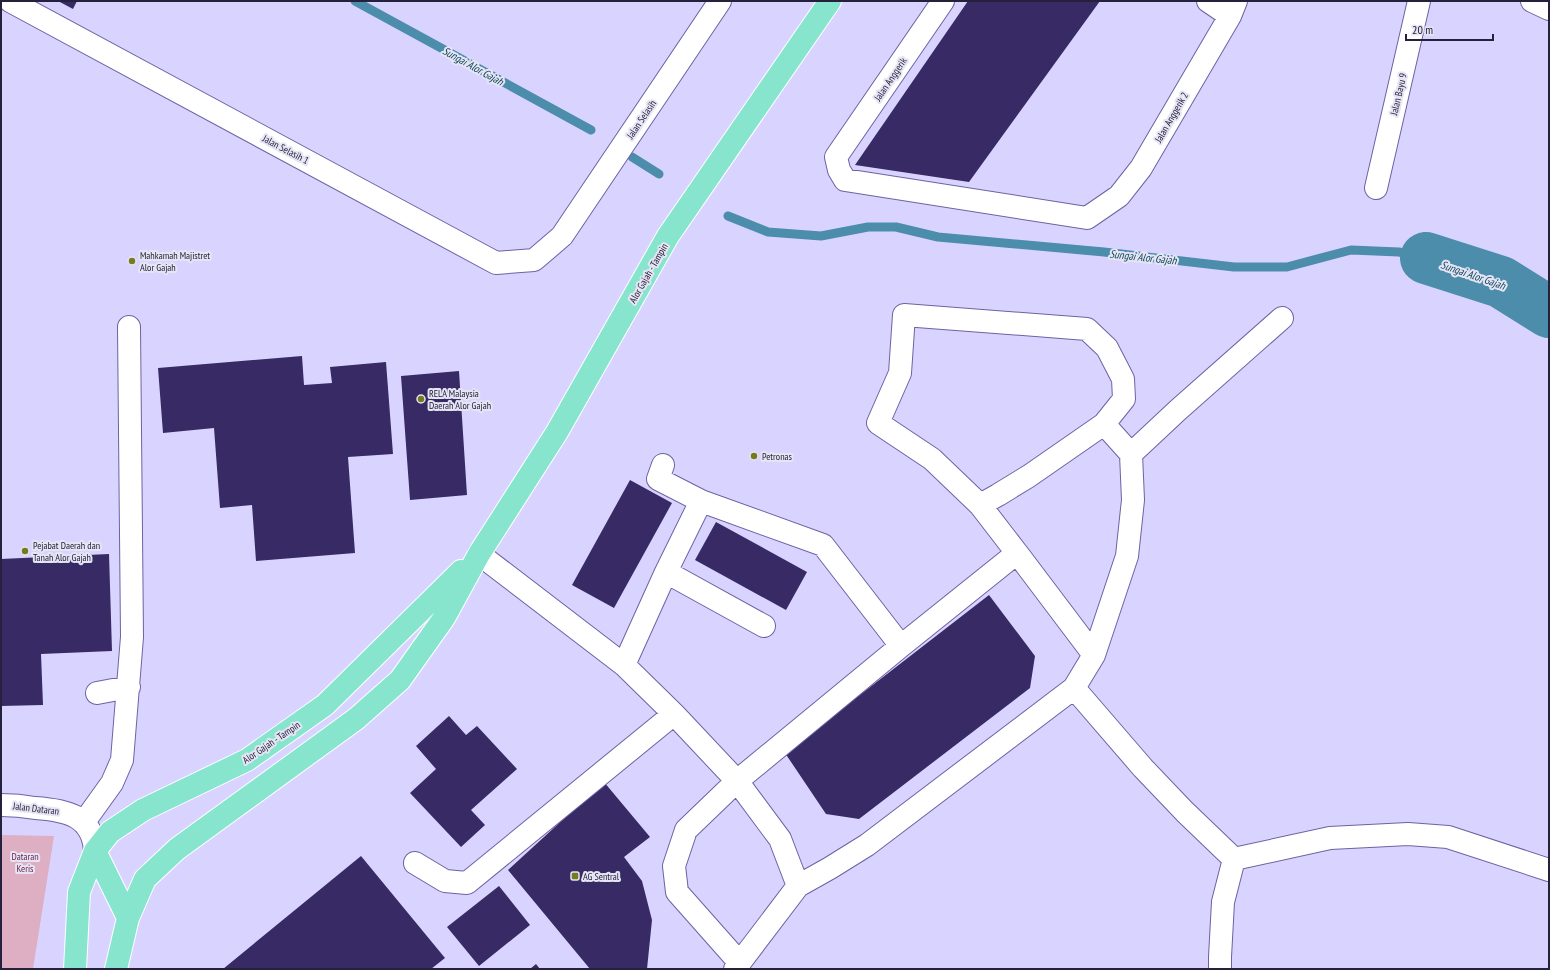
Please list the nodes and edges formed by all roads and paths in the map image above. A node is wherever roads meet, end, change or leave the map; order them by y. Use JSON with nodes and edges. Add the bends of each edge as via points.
{"nodes":[{"id":1,"x":10,"y":1,"type":"edge"},
{"id":2,"x":720,"y":1,"type":"edge"},
{"id":3,"x":830,"y":1,"type":"edge"},
{"id":4,"x":943,"y":1,"type":"edge"},
{"id":5,"x":1208,"y":1,"type":"edge"},
{"id":6,"x":1419,"y":1,"type":"edge"},
{"id":7,"x":1532,"y":1,"type":"edge"},
{"id":8,"x":1233,"y":8,"type":"edge"},
{"id":9,"x":1549,"y":9,"type":"edge"},
{"id":10,"x":1376,"y":188,"type":"dead end"},
{"id":11,"x":1087,"y":218,"type":"joint"},
{"id":12,"x":562,"y":236,"type":"joint"},
{"id":13,"x":1282,"y":318,"type":"dead end"},
{"id":14,"x":129,"y":327,"type":"dead end"},
{"id":15,"x":1104,"y":424,"type":"junction"},
{"id":16,"x":1131,"y":454,"type":"junction"},
{"id":17,"x":663,"y":465,"type":"dead end"},
{"id":18,"x":701,"y":501,"type":"junction"},
{"id":19,"x":980,"y":505,"type":"junction"},
{"id":20,"x":1017,"y":553,"type":"junction"},
{"id":21,"x":479,"y":554,"type":"junction"},
{"id":22,"x":666,"y":572,"type":"junction"},
{"id":23,"x":764,"y":626,"type":"dead end"},
{"id":24,"x":901,"y":646,"type":"junction"},
{"id":25,"x":1094,"y":655,"type":"junction"},
{"id":26,"x":624,"y":665,"type":"junction"},
{"id":27,"x":129,"y":687,"type":"junction"},
{"id":28,"x":1074,"y":688,"type":"junction"},
{"id":29,"x":97,"y":692,"type":"dead end"},
{"id":30,"x":674,"y":714,"type":"junction"},
{"id":31,"x":737,"y":781,"type":"junction"},
{"id":32,"x":1,"y":805,"type":"edge"},
{"id":33,"x":84,"y":822,"type":"junction"},
{"id":34,"x":95,"y":851,"type":"junction"},
{"id":35,"x":1234,"y":858,"type":"junction"},
{"id":36,"x":415,"y":863,"type":"dead end"},
{"id":37,"x":1549,"y":870,"type":"edge"},
{"id":38,"x":798,"y":886,"type":"junction"},
{"id":39,"x":128,"y":918,"type":"junction"},
{"id":40,"x":737,"y":966,"type":"edge"},
{"id":41,"x":75,"y":969,"type":"edge"},
{"id":42,"x":116,"y":969,"type":"edge"},
{"id":43,"x":1220,"y":969,"type":"edge"}],
"edges":[{"from":1,"to":12,"type":"street","name":"Jalan Selasih 1","via":[[496,262],[534,260]]},
{"from":2,"to":12,"type":"street","name":"Jalan Selasih"},
{"from":3,"to":21,"type":"main road","name":"Alor Gajah - Tampin","via":[[668,236],[557,432]]},
{"from":4,"to":11,"type":"street","name":"Jalan Anggerik","via":[[836,157],[845,180]]},
{"from":5,"to":8,"type":"street"},
{"from":6,"to":10,"type":"street","name":"Jalan Bayu 9"},
{"from":7,"to":9,"type":"street"},
{"from":8,"to":11,"type":"street","name":"Jalan Anggerik 2","via":[[1141,168],[1119,196]]},
{"from":13,"to":16,"type":"street"},
{"from":14,"to":27,"type":"street","via":[[132,637]]},
{"from":15,"to":16,"type":"street"},
{"from":15,"to":19,"type":"street","via":[[1029,476]]},
{"from":15,"to":19,"type":"street","via":[[1124,399],[1123,379],[1107,348],[1086,329],[904,315],[900,373],[878,423],[932,459]]},
{"from":16,"to":25,"type":"street","via":[[1133,500],[1127,556]]},
{"from":17,"to":18,"type":"street","via":[[658,479]]},
{"from":18,"to":22,"type":"street"},
{"from":18,"to":24,"type":"street","via":[[823,545]]},
{"from":19,"to":20,"type":"street"},
{"from":20,"to":24,"type":"street"},
{"from":20,"to":25,"type":"street"},
{"from":21,"to":26,"type":"street"},
{"from":21,"to":34,"type":"main road","name":"Alor Gajah - Tampin","via":[[324,705],[247,760],[143,810],[110,832]]},
{"from":21,"to":39,"type":"main road","name":"Alor Gajah - Tampin","via":[[444,618],[400,680],[356,719],[176,850],[146,880]]},
{"from":22,"to":23,"type":"street"},
{"from":22,"to":26,"type":"street"},
{"from":24,"to":31,"type":"street"},
{"from":25,"to":28,"type":"street"},
{"from":26,"to":30,"type":"street"},
{"from":27,"to":29,"type":"street"},
{"from":27,"to":33,"type":"street","via":[[122,760],[112,783]]},
{"from":28,"to":35,"type":"street","via":[[1142,768],[1184,812]]},
{"from":28,"to":38,"type":"street","via":[[867,845]]},
{"from":30,"to":31,"type":"street"},
{"from":30,"to":36,"type":"street","via":[[467,883],[445,881]]},
{"from":31,"to":38,"type":"street","via":[[780,839]]},
{"from":31,"to":40,"type":"street","via":[[686,830],[674,866],[677,892]]},
{"from":32,"to":33,"type":"street","name":"Jalan Dataran","via":[[68,812]]},
{"from":33,"to":34,"type":"street","via":[[94,840]]},
{"from":34,"to":39,"type":"main road"},
{"from":34,"to":41,"type":"main road","name":"Alor Gajah - Tampin","via":[[79,892]]},
{"from":35,"to":37,"type":"street","via":[[1330,838],[1408,834],[1448,837]]},
{"from":35,"to":43,"type":"street","via":[[1223,902]]},
{"from":38,"to":40,"type":"street"},
{"from":39,"to":42,"type":"main road","name":"Alor Gajah - Tampin"}]}
